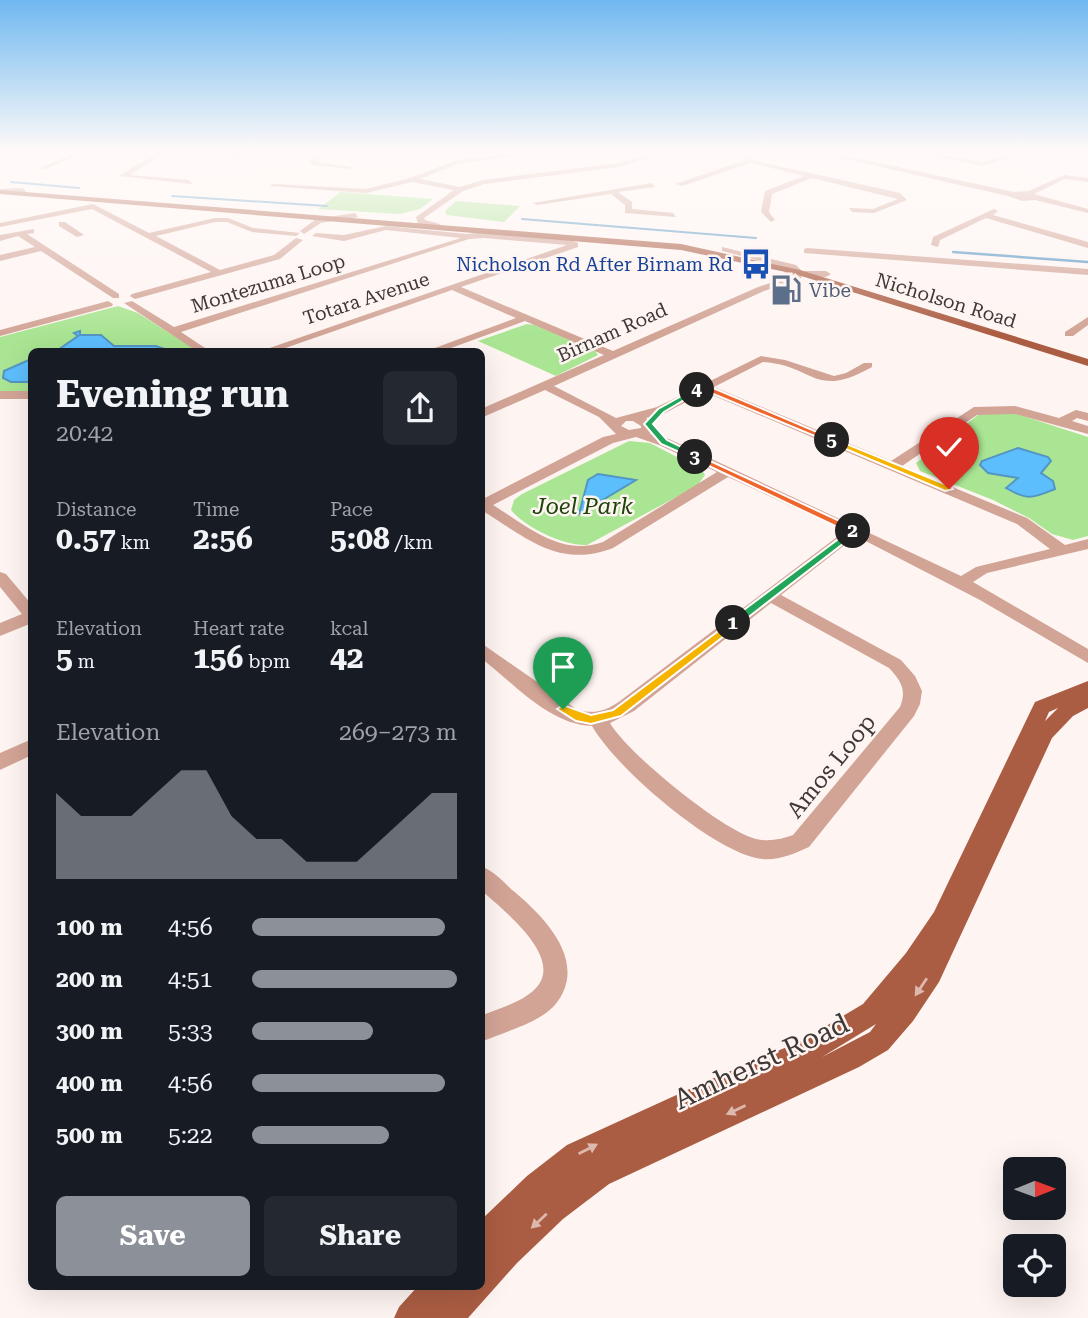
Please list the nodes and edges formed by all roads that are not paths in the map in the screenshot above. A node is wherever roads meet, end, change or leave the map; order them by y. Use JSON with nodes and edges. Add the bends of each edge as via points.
{"nodes":[{"id":1,"x":60,"y":212,"type":"edge"},
{"id":2,"x":106,"y":212,"type":"edge"},
{"id":3,"x":245,"y":212,"type":"edge"},
{"id":4,"x":308,"y":212,"type":"edge"},
{"id":5,"x":315,"y":212,"type":"junction"},
{"id":6,"x":431,"y":212,"type":"edge"},
{"id":7,"x":634,"y":212,"type":"edge"},
{"id":8,"x":765,"y":212,"type":"edge"},
{"id":9,"x":990,"y":212,"type":"edge"},
{"id":10,"x":109,"y":213,"type":"junction"},
{"id":11,"x":355,"y":215,"type":"junction"},
{"id":12,"x":673,"y":215,"type":"dead end"},
{"id":13,"x":985,"y":215,"type":"junction"},
{"id":14,"x":97,"y":216,"type":"dead end"},
{"id":15,"x":422,"y":217,"type":"junction"},
{"id":16,"x":328,"y":218,"type":"junction"},
{"id":17,"x":771,"y":220,"type":"dead end"},
{"id":18,"x":73,"y":221,"type":"dead end"},
{"id":19,"x":394,"y":223,"type":"junction"},
{"id":20,"x":62,"y":224,"type":"junction"},
{"id":21,"x":0,"y":225,"type":"edge"},
{"id":22,"x":51,"y":226,"type":"dead end"},
{"id":23,"x":437,"y":226,"type":"junction"},
{"id":24,"x":40,"y":229,"type":"dead end"},
{"id":25,"x":19,"y":233,"type":"junction"},
{"id":26,"x":306,"y":233,"type":"junction"},
{"id":27,"x":80,"y":235,"type":"dead end"},
{"id":28,"x":150,"y":235,"type":"junction"},
{"id":29,"x":466,"y":237,"type":"junction"},
{"id":30,"x":0,"y":238,"type":"edge"},
{"id":31,"x":336,"y":238,"type":"junction"},
{"id":32,"x":935,"y":245,"type":"dead end"},
{"id":33,"x":1088,"y":245,"type":"edge"},
{"id":34,"x":321,"y":246,"type":"dead end"},
{"id":35,"x":42,"y":248,"type":"junction"},
{"id":36,"x":725,"y":249,"type":"junction"},
{"id":37,"x":286,"y":251,"type":"junction"},
{"id":38,"x":303,"y":251,"type":"dead end"},
{"id":39,"x":807,"y":251,"type":"dead end"},
{"id":40,"x":0,"y":258,"type":"edge"},
{"id":41,"x":797,"y":272,"type":"junction"},
{"id":42,"x":1088,"y":272,"type":"edge"},
{"id":43,"x":219,"y":273,"type":"junction"},
{"id":44,"x":826,"y":274,"type":"junction"},
{"id":45,"x":789,"y":280,"type":"junction"},
{"id":46,"x":455,"y":288,"type":"junction"},
{"id":47,"x":761,"y":289,"type":"junction"},
{"id":48,"x":116,"y":296,"type":"junction"},
{"id":49,"x":132,"y":300,"type":"junction"},
{"id":50,"x":107,"y":304,"type":"junction"},
{"id":51,"x":525,"y":318,"type":"junction"},
{"id":52,"x":1088,"y":320,"type":"edge"},
{"id":53,"x":955,"y":321,"type":"junction"},
{"id":54,"x":173,"y":331,"type":"junction"},
{"id":55,"x":0,"y":333,"type":"edge"},
{"id":56,"x":1069,"y":334,"type":"dead end"},
{"id":57,"x":200,"y":348,"type":"edge"},
{"id":58,"x":285,"y":348,"type":"edge"},
{"id":59,"x":440,"y":348,"type":"edge"},
{"id":60,"x":613,"y":355,"type":"junction"},
{"id":61,"x":1088,"y":355,"type":"edge"},
{"id":62,"x":1088,"y":363,"type":"edge"},
{"id":63,"x":868,"y":365,"type":"dead end"},
{"id":64,"x":545,"y":386,"type":"junction"},
{"id":65,"x":703,"y":387,"type":"junction"},
{"id":66,"x":0,"y":395,"type":"edge"},
{"id":67,"x":28,"y":395,"type":"edge"},
{"id":68,"x":1088,"y":403,"type":"edge"},
{"id":69,"x":661,"y":410,"type":"junction"},
{"id":70,"x":485,"y":412,"type":"edge"},
{"id":71,"x":1080,"y":423,"type":"edge"},
{"id":72,"x":619,"y":425,"type":"junction"},
{"id":73,"x":642,"y":430,"type":"junction"},
{"id":74,"x":893,"y":466,"type":"junction"},
{"id":75,"x":726,"y":472,"type":"junction"},
{"id":76,"x":485,"y":503,"type":"edge"},
{"id":77,"x":485,"y":507,"type":"edge"},
{"id":78,"x":854,"y":531,"type":"junction"},
{"id":79,"x":1088,"y":544,"type":"edge"},
{"id":80,"x":1062,"y":550,"type":"junction"},
{"id":81,"x":0,"y":577,"type":"edge"},
{"id":82,"x":961,"y":583,"type":"junction"},
{"id":83,"x":769,"y":595,"type":"junction"},
{"id":84,"x":28,"y":611,"type":"edge"},
{"id":85,"x":28,"y":618,"type":"edge"},
{"id":86,"x":0,"y":630,"type":"edge"},
{"id":87,"x":1050,"y":632,"type":"junction"},
{"id":88,"x":485,"y":652,"type":"edge"},
{"id":89,"x":1088,"y":657,"type":"edge"},
{"id":90,"x":1088,"y":672,"type":"edge"},
{"id":91,"x":1088,"y":688,"type":"edge"},
{"id":92,"x":1088,"y":700,"type":"edge"},
{"id":93,"x":598,"y":719,"type":"junction"},
{"id":94,"x":28,"y":748,"type":"edge"},
{"id":95,"x":0,"y":762,"type":"edge"},
{"id":96,"x":485,"y":880,"type":"edge"},
{"id":97,"x":485,"y":1027,"type":"edge"},
{"id":98,"x":485,"y":1237,"type":"edge"},
{"id":99,"x":485,"y":1276,"type":"edge"},
{"id":100,"x":435,"y":1290,"type":"edge"},
{"id":101,"x":472,"y":1290,"type":"edge"},
{"id":102,"x":410,"y":1318,"type":"edge"},
{"id":103,"x":447,"y":1318,"type":"edge"}],
"edges":[{"from":1,"to":21,"type":"street"},
{"from":2,"to":10,"type":"street"},
{"from":3,"to":16,"type":"main road","name":"Nicholson Road"},
{"from":4,"to":5,"type":"main road","name":"Nicholson Road"},
{"from":5,"to":11,"type":"main road","name":"Nicholson Road"},
{"from":5,"to":16,"type":"street"},
{"from":6,"to":15,"type":"street"},
{"from":7,"to":12,"type":"street"},
{"from":8,"to":17,"type":"street"},
{"from":9,"to":13,"type":"street"},
{"from":10,"to":14,"type":"street"},
{"from":10,"to":28,"type":"street"},
{"from":11,"to":15,"type":"main road","name":"Nicholson Road"},
{"from":11,"to":16,"type":"street"},
{"from":13,"to":32,"type":"street","via":[[936,239]]},
{"from":13,"to":33,"type":"street"},
{"from":15,"to":19,"type":"street"},
{"from":15,"to":23,"type":"street"},
{"from":15,"to":36,"type":"main road","name":"Nicholson Road"},
{"from":16,"to":19,"type":"main road","name":"Nicholson Road"},
{"from":16,"to":26,"type":"street"},
{"from":16,"to":26,"type":"street"},
{"from":18,"to":20,"type":"street"},
{"from":19,"to":23,"type":"main road","name":"Nicholson Road"},
{"from":19,"to":26,"type":"main road","via":[[346,223]]},
{"from":20,"to":22,"type":"street"},
{"from":20,"to":27,"type":"street"},
{"from":23,"to":41,"type":"main road","name":"Nicholson Road","via":[[666,245]]},
{"from":24,"to":25,"type":"street"},
{"from":25,"to":30,"type":"street"},
{"from":25,"to":35,"type":"street"},
{"from":26,"to":28,"type":"street","name":"Montezuma Loop","via":[[252,230],[223,220]]},
{"from":26,"to":31,"type":"street","name":"Montezuma Loop"},
{"from":26,"to":37,"type":"street"},
{"from":28,"to":43,"type":"street"},
{"from":29,"to":31,"type":"street","name":"Montezuma Loop","via":[[386,228]]},
{"from":29,"to":46,"type":"street","name":"Totara Avenue","via":[[558,240],[575,245]]},
{"from":29,"to":54,"type":"street","name":"Montezuma Loop"},
{"from":31,"to":34,"type":"street"},
{"from":35,"to":40,"type":"street"},
{"from":35,"to":48,"type":"street"},
{"from":36,"to":41,"type":"street","name":"Birnam Road","via":[[793,267]]},
{"from":36,"to":44,"type":"main road","name":"Nicholson Road"},
{"from":37,"to":38,"type":"street"},
{"from":37,"to":43,"type":"street"},
{"from":39,"to":42,"type":"street"},
{"from":41,"to":44,"type":"street","name":"Birnam Road"},
{"from":41,"to":45,"type":"street","name":"Birnam Road","via":[[797,277]]},
{"from":41,"to":47,"type":"street","name":"Birnam Road"},
{"from":41,"to":53,"type":"main road","name":"Nicholson Road"},
{"from":43,"to":49,"type":"street"},
{"from":44,"to":61,"type":"main road","name":"Nicholson Road"},
{"from":45,"to":47,"type":"street","name":"Birnam Road"},
{"from":45,"to":53,"type":"main road","via":[[824,282]]},
{"from":46,"to":51,"type":"street"},
{"from":46,"to":58,"type":"street","name":"Totara Avenue"},
{"from":47,"to":60,"type":"street","name":"Birnam Road"},
{"from":48,"to":49,"type":"street"},
{"from":48,"to":50,"type":"street"},
{"from":49,"to":50,"type":"street"},
{"from":49,"to":54,"type":"street"},
{"from":50,"to":55,"type":"street"},
{"from":51,"to":59,"type":"street"},
{"from":51,"to":60,"type":"street"},
{"from":52,"to":56,"type":"street"},
{"from":53,"to":62,"type":"main road","name":"Nicholson Road"},
{"from":54,"to":57,"type":"street"},
{"from":60,"to":64,"type":"street","name":"Birnam Road"},
{"from":63,"to":65,"type":"street","via":[[834,379],[761,359]]},
{"from":64,"to":70,"type":"street","name":"Birnam Road"},
{"from":64,"to":72,"type":"street"},
{"from":65,"to":69,"type":"street"},
{"from":65,"to":74,"type":"street"},
{"from":66,"to":67,"type":"street"},
{"from":68,"to":71,"type":"street"},
{"from":69,"to":72,"type":"street"},
{"from":69,"to":73,"type":"street"},
{"from":71,"to":74,"type":"street","via":[[1015,410],[974,411]]},
{"from":72,"to":73,"type":"street"},
{"from":72,"to":73,"type":"street"},
{"from":72,"to":76,"type":"street"},
{"from":73,"to":75,"type":"street"},
{"from":74,"to":80,"type":"street","via":[[1022,521]]},
{"from":75,"to":77,"type":"street","via":[[590,552],[560,550]]},
{"from":75,"to":78,"type":"street"},
{"from":78,"to":82,"type":"street"},
{"from":78,"to":83,"type":"street"},
{"from":79,"to":80,"type":"street"},
{"from":80,"to":82,"type":"street","via":[[982,570]]},
{"from":81,"to":84,"type":"street"},
{"from":82,"to":87,"type":"street"},
{"from":83,"to":93,"type":"street","via":[[617,713]]},
{"from":83,"to":93,"type":"street","name":"Amos Loop","via":[[895,664],[914,689],[907,711],[801,841],[771,850],[739,844],[621,752]]},
{"from":85,"to":86,"type":"street"},
{"from":87,"to":89,"type":"street"},
{"from":87,"to":90,"type":"street"},
{"from":88,"to":93,"type":"street","via":[[569,714]]},
{"from":98,"to":91,"type":"main road","name":"Amherst Road","one_way":true,"via":[[577,1155],[810,1050],[872,1013],[942,919],[1042,707]]},
{"from":92,"to":99,"type":"main road","name":"Amherst Road","one_way":true,"via":[[1066,711],[1044,734],[930,974],[879,1041],[599,1174],[553,1209]]},
{"from":94,"to":95,"type":"street"},
{"from":96,"to":97,"type":"street","via":[[541,934],[553,951],[557,975],[546,996]]},
{"from":100,"to":102,"type":"main road"},
{"from":101,"to":103,"type":"main road"}]}
